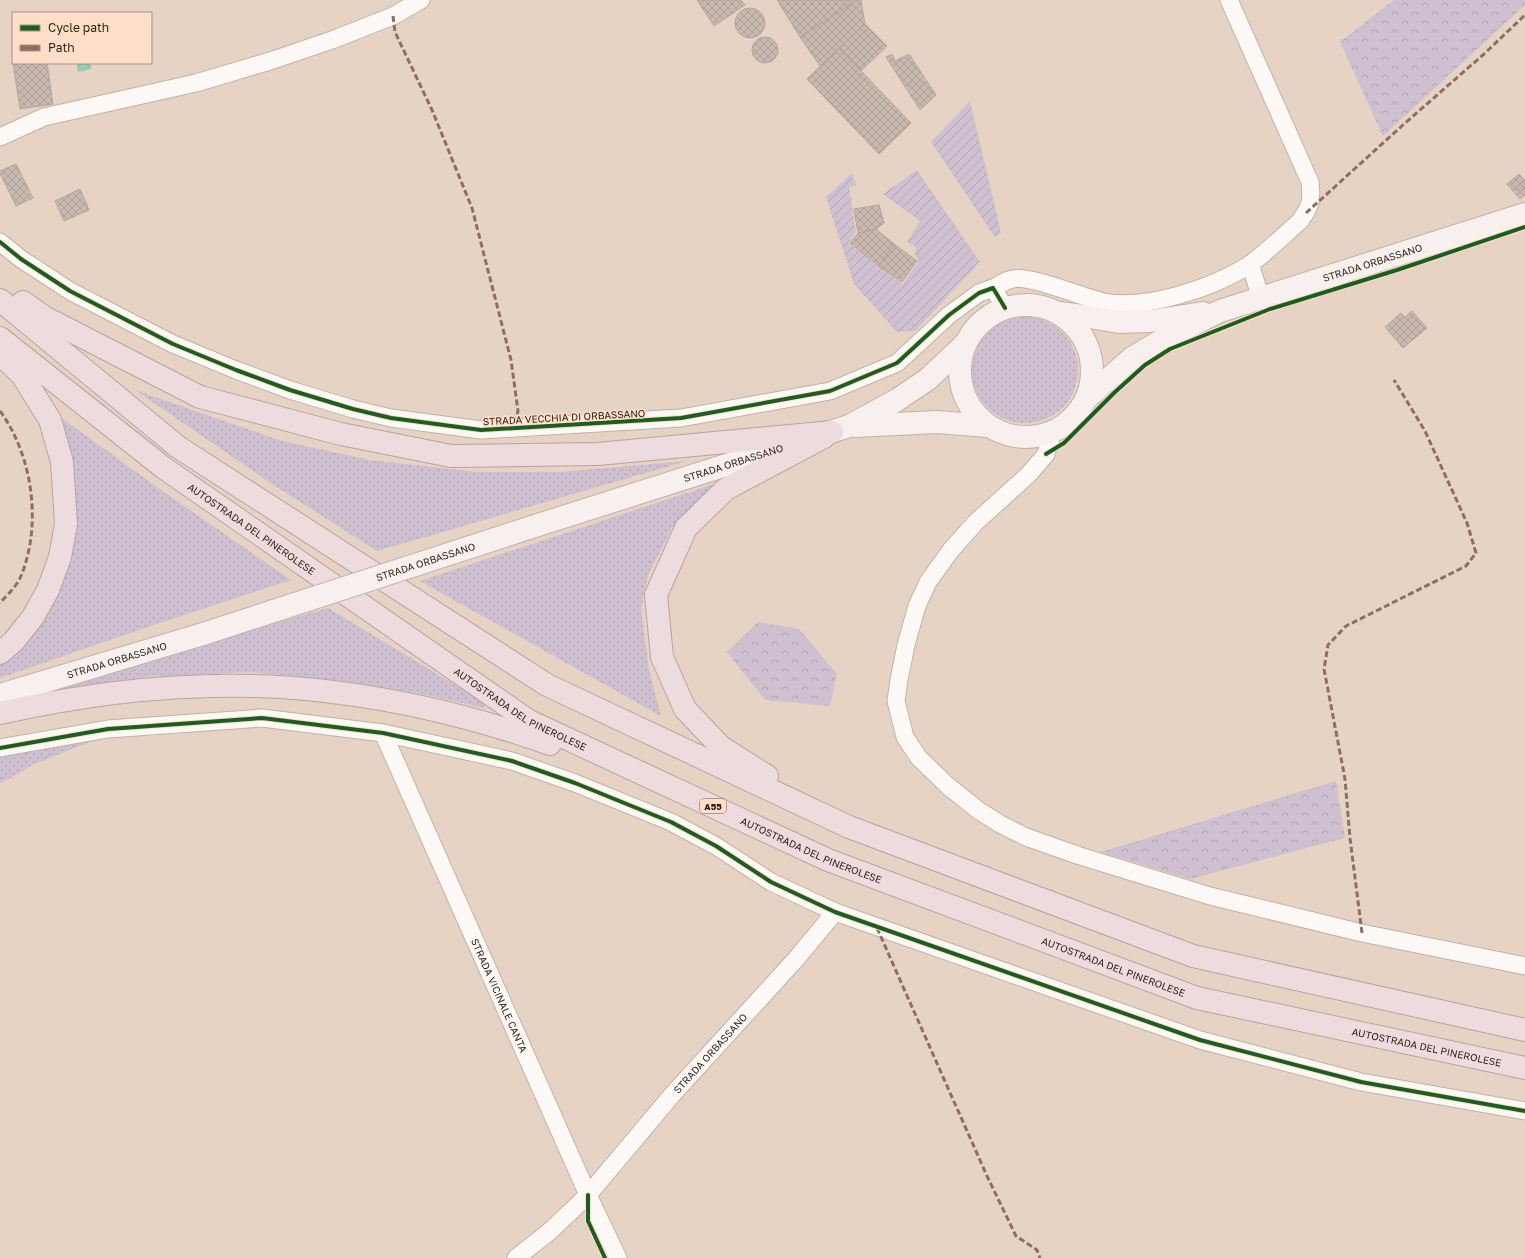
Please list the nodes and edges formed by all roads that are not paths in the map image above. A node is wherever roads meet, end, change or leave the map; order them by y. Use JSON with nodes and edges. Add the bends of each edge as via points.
{"nodes":[{"id":1,"x":421,"y":0,"type":"edge"},
{"id":2,"x":1229,"y":0,"type":"edge"},
{"id":3,"x":0,"y":137,"type":"edge"},
{"id":4,"x":1525,"y":214,"type":"edge"},
{"id":5,"x":0,"y":242,"type":"edge"},
{"id":6,"x":1250,"y":264,"type":"junction"},
{"id":7,"x":0,"y":286,"type":"edge"},
{"id":8,"x":993,"y":288,"type":"junction"},
{"id":9,"x":1261,"y":298,"type":"junction"},
{"id":10,"x":0,"y":300,"type":"edge"},
{"id":11,"x":1005,"y":308,"type":"junction"},
{"id":12,"x":1220,"y":311,"type":"junction"},
{"id":13,"x":1059,"y":313,"type":"junction"},
{"id":14,"x":0,"y":338,"type":"edge"},
{"id":15,"x":964,"y":345,"type":"junction"},
{"id":16,"x":0,"y":354,"type":"edge"},
{"id":17,"x":1087,"y":398,"type":"junction"},
{"id":18,"x":988,"y":426,"type":"junction"},
{"id":19,"x":841,"y":429,"type":"junction"},
{"id":20,"x":1053,"y":432,"type":"junction"},
{"id":21,"x":0,"y":653,"type":"edge"},
{"id":22,"x":0,"y":695,"type":"edge"},
{"id":23,"x":0,"y":714,"type":"edge"},
{"id":24,"x":383,"y":733,"type":"junction"},
{"id":25,"x":0,"y":748,"type":"edge"},
{"id":26,"x":849,"y":827,"type":"junction"},
{"id":27,"x":828,"y":860,"type":"junction"},
{"id":28,"x":835,"y":912,"type":"junction"},
{"id":29,"x":1525,"y":966,"type":"edge"},
{"id":30,"x":1525,"y":1030,"type":"edge"},
{"id":31,"x":1525,"y":1068,"type":"edge"},
{"id":32,"x":1525,"y":1111,"type":"edge"},
{"id":33,"x":588,"y":1195,"type":"junction"},
{"id":34,"x":516,"y":1258,"type":"edge"},
{"id":35,"x":618,"y":1258,"type":"edge"}],
"edges":[{"from":1,"to":3,"type":"street","via":[[393,16],[270,61],[196,83],[44,117]]},
{"from":2,"to":6,"type":"street","name":"STRADA VECCHIA DI ORBASSANO","via":[[1303,164],[1310,182],[1312,198],[1300,221]]},
{"from":4,"to":9,"type":"main road","name":"STRADA ORBASSANO"},
{"from":5,"to":8,"type":"street","name":"STRADA VECCHIA DI ORBASSANO","via":[[70,291],[173,344],[236,370],[353,409],[391,418],[481,430],[681,418],[830,391],[897,363],[949,315],[979,293]]},
{"from":6,"to":8,"type":"street","name":"STRADA VECCHIA DI ORBASSANO","via":[[1207,286],[1148,302],[1104,302],[1030,280],[1013,278]]},
{"from":6,"to":9,"type":"street"},
{"from":7,"to":19,"type":"highway","via":[[44,317],[200,397],[341,434],[451,456],[598,454]]},
{"from":8,"to":11,"type":"street"},
{"from":9,"to":12,"type":"main road","name":"STRADA ORBASSANO"},
{"from":10,"to":26,"type":"highway","via":[[178,446],[547,685]]},
{"from":11,"to":13,"type":"main road","name":"STRADA ORBASSANO","via":[[1032,305]]},
{"from":11,"to":15,"type":"main road","name":"STRADA ORBASSANO","via":[[988,316],[974,329]]},
{"from":12,"to":13,"type":"main road","name":"STRADA ORBASSANO","via":[[1151,321],[1119,322]]},
{"from":12,"to":17,"type":"main road","name":"STRADA ORBASSANO","via":[[1132,358]]},
{"from":13,"to":17,"type":"main road","name":"STRADA ORBASSANO","via":[[1077,329],[1089,350],[1092,374]]},
{"from":14,"to":27,"type":"highway","name":"AUTOSTRADA DEL PINEROLESE","number":"A55","via":[[164,468],[530,721]]},
{"from":15,"to":18,"type":"main road","name":"STRADA ORBASSANO","via":[[959,367],[961,390],[971,410]]},
{"from":15,"to":19,"type":"main road","name":"STRADA ORBASSANO","via":[[924,382],[897,400]]},
{"from":16,"to":21,"type":"highway","via":[[22,375],[50,420],[62,462],[66,524],[60,558],[48,590],[33,617],[14,642]]},
{"from":17,"to":20,"type":"main road","name":"STRADA ORBASSANO","via":[[1073,418]]},
{"from":18,"to":19,"type":"main road","name":"STRADA ORBASSANO","via":[[937,422]]},
{"from":18,"to":20,"type":"main road","name":"STRADA ORBASSANO","via":[[1003,434],[1020,438],[1037,437]]},
{"from":19,"to":22,"type":"main road","name":"STRADA ORBASSANO","bridge":true,"via":[[203,634]]},
{"from":19,"to":26,"type":"highway","via":[[726,489],[686,528],[656,595],[662,657],[685,709],[721,747]]},
{"from":20,"to":29,"type":"street","via":[[1046,454],[951,550],[928,582],[917,606],[906,645],[896,701],[905,737],[919,758],[948,786],[1000,824],[1026,837],[1080,856],[1210,896],[1362,933]]},
{"from":23,"to":27,"type":"highway","via":[[84,697],[189,687],[283,688],[377,698],[511,730],[576,753]]},
{"from":24,"to":25,"type":"street","via":[[262,718],[108,729]]},
{"from":24,"to":28,"type":"street","via":[[512,761],[618,800],[671,822],[716,846],[771,882]]},
{"from":24,"to":33,"type":"street","name":"STRADA VICINALE CANTA"},
{"from":26,"to":30,"type":"highway","via":[[1193,956]]},
{"from":27,"to":31,"type":"highway","name":"AUTOSTRADA DEL PINEROLESE","number":"A55","via":[[1196,998]]},
{"from":28,"to":32,"type":"street","via":[[1200,1040],[1361,1082]]},
{"from":28,"to":33,"type":"street","name":"STRADA ORBASSANO","via":[[796,959],[672,1095]]},
{"from":33,"to":34,"type":"street","name":"STRADA ORBASSANO","via":[[549,1232]]},
{"from":33,"to":35,"type":"street","name":"STRADA VICINALE CANTA"}]}
